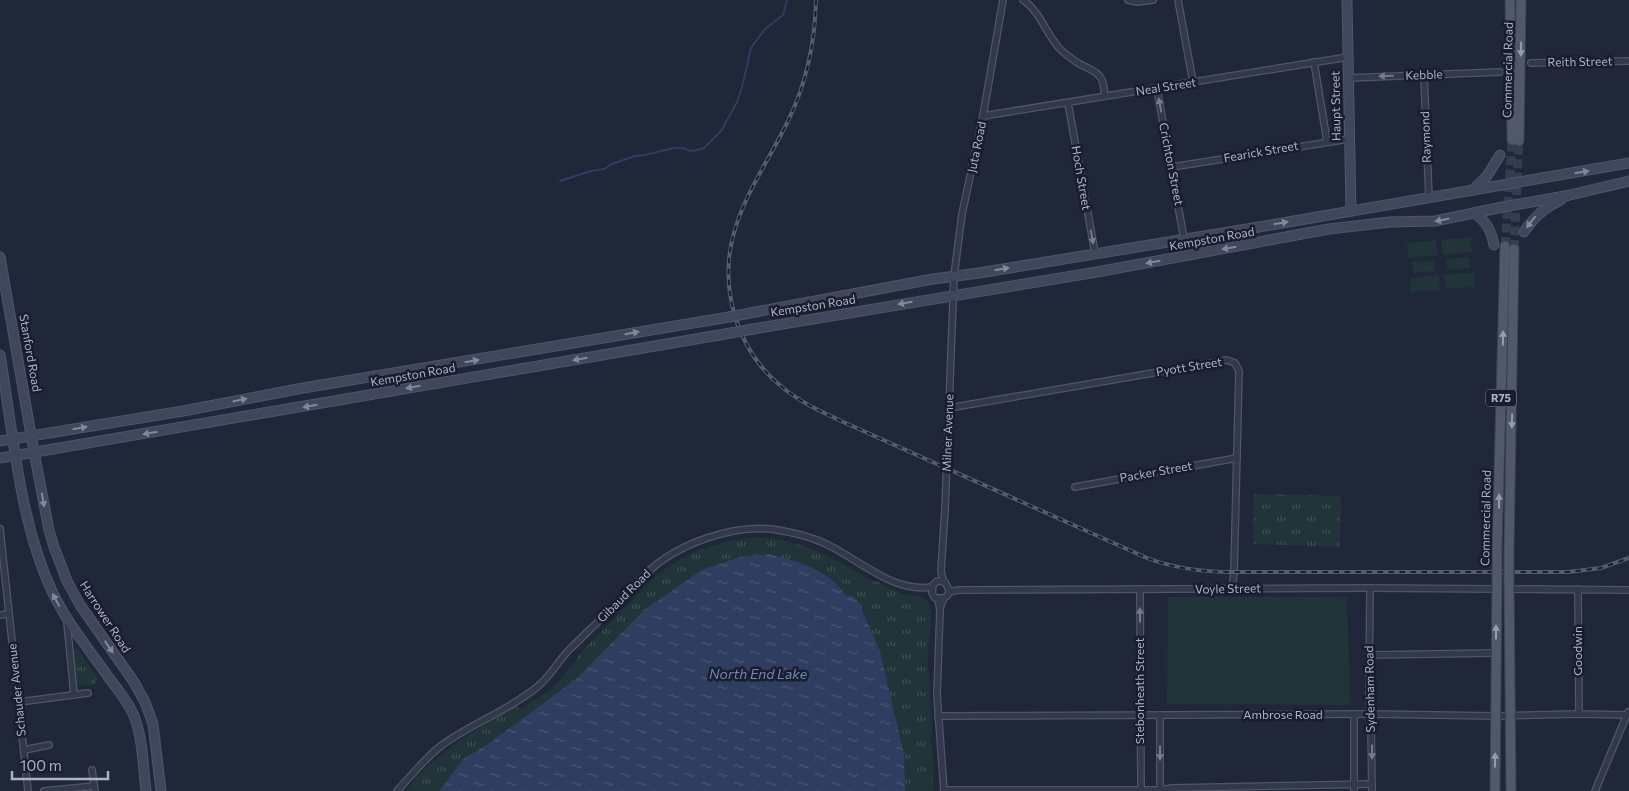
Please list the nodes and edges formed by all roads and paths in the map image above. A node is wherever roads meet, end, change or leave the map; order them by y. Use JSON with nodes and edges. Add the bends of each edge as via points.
{"nodes":[{"id":1,"x":1003,"y":0,"type":"edge"},
{"id":2,"x":1023,"y":0,"type":"edge"},
{"id":3,"x":1128,"y":0,"type":"edge"},
{"id":4,"x":1153,"y":0,"type":"edge"},
{"id":5,"x":1178,"y":0,"type":"edge"},
{"id":6,"x":1346,"y":0,"type":"edge"},
{"id":7,"x":1510,"y":0,"type":"edge"},
{"id":8,"x":1521,"y":0,"type":"edge"},
{"id":9,"x":1348,"y":56,"type":"junction"},
{"id":10,"x":1629,"y":61,"type":"edge"},
{"id":11,"x":1314,"y":62,"type":"junction"},
{"id":12,"x":1531,"y":63,"type":"dead end"},
{"id":13,"x":1500,"y":72,"type":"dead end"},
{"id":14,"x":1424,"y":75,"type":"junction"},
{"id":15,"x":1348,"y":78,"type":"junction"},
{"id":16,"x":1193,"y":82,"type":"junction"},
{"id":17,"x":1156,"y":89,"type":"junction"},
{"id":18,"x":1105,"y":96,"type":"junction"},
{"id":19,"x":1068,"y":103,"type":"junction"},
{"id":20,"x":983,"y":116,"type":"junction"},
{"id":21,"x":1349,"y":139,"type":"junction"},
{"id":22,"x":1327,"y":141,"type":"junction"},
{"id":23,"x":1500,"y":156,"type":"dead end"},
{"id":24,"x":1629,"y":163,"type":"edge"},
{"id":25,"x":1172,"y":167,"type":"junction"},
{"id":26,"x":1629,"y":181,"type":"edge"},
{"id":27,"x":1473,"y":190,"type":"junction"},
{"id":28,"x":1570,"y":196,"type":"junction"},
{"id":29,"x":1429,"y":198,"type":"junction"},
{"id":30,"x":1351,"y":211,"type":"junction"},
{"id":31,"x":1474,"y":213,"type":"junction"},
{"id":32,"x":1524,"y":232,"type":"dead end"},
{"id":33,"x":1184,"y":239,"type":"junction"},
{"id":34,"x":1494,"y":245,"type":"dead end"},
{"id":35,"x":1505,"y":246,"type":"tunnel mouth"},
{"id":36,"x":1514,"y":249,"type":"tunnel mouth"},
{"id":37,"x":1095,"y":253,"type":"junction"},
{"id":38,"x":0,"y":257,"type":"edge"},
{"id":39,"x":954,"y":276,"type":"junction"},
{"id":40,"x":3,"y":289,"type":"edge"},
{"id":41,"x":952,"y":295,"type":"junction"},
{"id":42,"x":0,"y":355,"type":"edge"},
{"id":43,"x":949,"y":408,"type":"junction"},
{"id":44,"x":31,"y":436,"type":"junction"},
{"id":45,"x":13,"y":440,"type":"junction"},
{"id":46,"x":0,"y":441,"type":"edge"},
{"id":47,"x":34,"y":452,"type":"junction"},
{"id":48,"x":16,"y":456,"type":"junction"},
{"id":49,"x":0,"y":458,"type":"edge"},
{"id":50,"x":1237,"y":458,"type":"junction"},
{"id":51,"x":1075,"y":487,"type":"dead end"},
{"id":52,"x":26,"y":510,"type":"junction"},
{"id":53,"x":0,"y":529,"type":"edge"},
{"id":54,"x":940,"y":581,"type":"junction"},
{"id":55,"x":1496,"y":584,"type":"junction"},
{"id":56,"x":1509,"y":585,"type":"junction"},
{"id":57,"x":1370,"y":588,"type":"junction"},
{"id":58,"x":1578,"y":589,"type":"junction"},
{"id":59,"x":932,"y":590,"type":"junction"},
{"id":60,"x":949,"y":590,"type":"junction"},
{"id":61,"x":1140,"y":590,"type":"junction"},
{"id":62,"x":1232,"y":590,"type":"junction"},
{"id":63,"x":1629,"y":590,"type":"edge"},
{"id":64,"x":941,"y":599,"type":"junction"},
{"id":65,"x":9,"y":614,"type":"junction"},
{"id":66,"x":0,"y":615,"type":"edge"},
{"id":67,"x":67,"y":620,"type":"junction"},
{"id":68,"x":1496,"y":653,"type":"junction"},
{"id":69,"x":1369,"y":655,"type":"junction"},
{"id":70,"x":88,"y":693,"type":"dead end"},
{"id":71,"x":74,"y":694,"type":"junction"},
{"id":72,"x":19,"y":702,"type":"junction"},
{"id":73,"x":1354,"y":714,"type":"junction"},
{"id":74,"x":1371,"y":714,"type":"junction"},
{"id":75,"x":1579,"y":714,"type":"junction"},
{"id":76,"x":1628,"y":714,"type":"edge"},
{"id":77,"x":1160,"y":715,"type":"junction"},
{"id":78,"x":938,"y":716,"type":"junction"},
{"id":79,"x":1140,"y":716,"type":"junction"},
{"id":80,"x":1496,"y":716,"type":"junction"},
{"id":81,"x":1509,"y":716,"type":"junction"},
{"id":82,"x":49,"y":745,"type":"dead end"},
{"id":83,"x":24,"y":750,"type":"junction"},
{"id":84,"x":92,"y":770,"type":"dead end"},
{"id":85,"x":1372,"y":784,"type":"junction"},
{"id":86,"x":95,"y":788,"type":"edge"},
{"id":87,"x":1257,"y":788,"type":"edge"},
{"id":88,"x":1354,"y":788,"type":"edge"},
{"id":89,"x":1141,"y":790,"type":"edge"},
{"id":90,"x":1160,"y":790,"type":"edge"},
{"id":91,"x":28,"y":791,"type":"edge"},
{"id":92,"x":44,"y":791,"type":"edge"},
{"id":93,"x":146,"y":791,"type":"edge"},
{"id":94,"x":161,"y":791,"type":"edge"},
{"id":95,"x":397,"y":791,"type":"edge"},
{"id":96,"x":944,"y":791,"type":"edge"},
{"id":97,"x":1024,"y":791,"type":"edge"},
{"id":98,"x":1372,"y":791,"type":"edge"},
{"id":99,"x":1495,"y":791,"type":"edge"},
{"id":100,"x":1511,"y":791,"type":"edge"},
{"id":101,"x":1595,"y":791,"type":"edge"}],
"edges":[{"from":1,"to":20,"type":"street","name":"Juta Road"},
{"from":2,"to":18,"type":"street","via":[[1035,10],[1060,48],[1100,76]]},
{"from":3,"to":4,"type":"street"},
{"from":5,"to":16,"type":"street"},
{"from":6,"to":9,"type":"main road","name":"Haupt Street"},
{"from":8,"to":7,"type":"main road","name":"Commercial Road","one_way":true,"via":[[1516,141]]},
{"from":9,"to":11,"type":"street","name":"Neal Street"},
{"from":9,"to":15,"type":"main road","name":"Haupt Street"},
{"from":10,"to":12,"type":"street","name":"Reith Street"},
{"from":11,"to":16,"type":"street","name":"Neal Street"},
{"from":11,"to":22,"type":"street"},
{"from":13,"to":14,"type":"street","name":"Kebble"},
{"from":14,"to":15,"type":"street","name":"Kebble","one_way":true},
{"from":14,"to":29,"type":"street","name":"Raymond"},
{"from":15,"to":21,"type":"main road","name":"Haupt Street"},
{"from":16,"to":17,"type":"street","name":"Neal Street"},
{"from":17,"to":18,"type":"street","name":"Neal Street"},
{"from":25,"to":17,"type":"street","name":"Crichton Street","one_way":true},
{"from":18,"to":19,"type":"street","name":"Neal Street"},
{"from":19,"to":20,"type":"street","name":"Neal Street"},
{"from":19,"to":37,"type":"street","name":"Hoch Street","one_way":true},
{"from":20,"to":39,"type":"street","name":"Juta Road","via":[[962,214]]},
{"from":21,"to":22,"type":"street","name":"Fearick Street"},
{"from":21,"to":30,"type":"main road","name":"Haupt Street"},
{"from":22,"to":25,"type":"street","name":"Fearick Street"},
{"from":23,"to":27,"type":"main road"},
{"from":27,"to":24,"type":"main road","name":"Kempston Road","one_way":true},
{"from":25,"to":33,"type":"street","name":"Crichton Street"},
{"from":26,"to":28,"type":"main road","name":"Kempston Road"},
{"from":27,"to":29,"type":"main road","name":"Kempston Road"},
{"from":28,"to":31,"type":"main road","name":"Kempston Road"},
{"from":28,"to":32,"type":"main road","one_way":true,"via":[[1540,212]]},
{"from":29,"to":30,"type":"main road","name":"Kempston Road"},
{"from":33,"to":30,"type":"main road","name":"Kempston Road","one_way":true},
{"from":31,"to":34,"type":"main road","via":[[1487,225]]},
{"from":31,"to":41,"type":"main road","name":"Kempston Road","one_way":true,"via":[[1434,221],[1329,229]]},
{"from":33,"to":37,"type":"main road","name":"Kempston Road"},
{"from":55,"to":35,"type":"main road","name":"Commercial Road","number":"R75","one_way":true,"bridge":true},
{"from":36,"to":56,"type":"main road","name":"Commercial Road","number":"R75","one_way":true,"bridge":true},
{"from":39,"to":37,"type":"main road","name":"Kempston Road","one_way":true},
{"from":38,"to":40,"type":"main road","name":"Stanford Road"},
{"from":39,"to":41,"type":"street","name":"Juta Road"},
{"from":44,"to":39,"type":"main road","name":"Kempston Road","one_way":true,"bridge":true},
{"from":40,"to":44,"type":"main road","name":"Stanford Road"},
{"from":41,"to":43,"type":"street","name":"Milner Avenue"},
{"from":41,"to":47,"type":"main road","name":"Kempston Road","one_way":true,"bridge":true},
{"from":42,"to":45,"type":"main road"},
{"from":43,"to":50,"type":"street","name":"Pyott Street","via":[[1227,360],[1235,363],[1238,371]]},
{"from":43,"to":54,"type":"street","name":"Milner Avenue"},
{"from":44,"to":45,"type":"main road","name":"Kempston Road"},
{"from":44,"to":47,"type":"main road","name":"Stanford Road"},
{"from":45,"to":46,"type":"main road","name":"Kempston Road"},
{"from":45,"to":48,"type":"main road"},
{"from":47,"to":48,"type":"main road","name":"Kempston Road"},
{"from":47,"to":94,"type":"main road","name":"Harrower Road","one_way":true,"via":[[49,530],[67,581],[148,709]]},
{"from":48,"to":49,"type":"main road","name":"Kempston Road"},
{"from":48,"to":52,"type":"main road"},
{"from":49,"to":52,"type":"main road","via":[[12,467],[20,501]]},
{"from":50,"to":51,"type":"street","name":"Packer Street"},
{"from":50,"to":62,"type":"street","name":"Pyott Street"},
{"from":67,"to":52,"type":"main road","one_way":true,"via":[[43,569]]},
{"from":53,"to":65,"type":"street","name":"Schauder Avenue"},
{"from":54,"to":59,"type":"street"},
{"from":54,"to":60,"type":"street"},
{"from":55,"to":57,"type":"street","name":"Voyle Street"},
{"from":68,"to":55,"type":"main road","name":"Commercial Road","number":"R75","one_way":true},
{"from":56,"to":58,"type":"street"},
{"from":56,"to":81,"type":"main road","name":"Commercial Road","number":"R75"},
{"from":57,"to":62,"type":"street","name":"Voyle Street"},
{"from":57,"to":69,"type":"street","name":"Sydenham Road"},
{"from":58,"to":63,"type":"street"},
{"from":58,"to":75,"type":"street","name":"Goodwin"},
{"from":59,"to":64,"type":"street"},
{"from":59,"to":95,"type":"street","name":"Gibaud Road","via":[[905,586],[827,544],[792,533],[748,529],[709,537],[677,552],[648,572],[568,651],[541,684],[443,745]]},
{"from":60,"to":61,"type":"street","name":"Voyle Street"},
{"from":60,"to":64,"type":"street"},
{"from":61,"to":62,"type":"street","name":"Voyle Street"},
{"from":79,"to":61,"type":"street","name":"Stebonheath Street","one_way":true},
{"from":64,"to":78,"type":"street"},
{"from":65,"to":66,"type":"street"},
{"from":65,"to":72,"type":"street","name":"Schauder Avenue"},
{"from":67,"to":71,"type":"street"},
{"from":67,"to":93,"type":"main road","via":[[134,716]]},
{"from":68,"to":69,"type":"street"},
{"from":68,"to":80,"type":"main road","name":"Commercial Road","number":"R75"},
{"from":69,"to":74,"type":"street","name":"Sydenham Road"},
{"from":70,"to":71,"type":"street"},
{"from":71,"to":72,"type":"street"},
{"from":72,"to":83,"type":"street","name":"Schauder Avenue"},
{"from":73,"to":74,"type":"street","name":"Ambrose Road"},
{"from":73,"to":77,"type":"street","name":"Ambrose Road"},
{"from":73,"to":88,"type":"street","name":"Sydenham Road"},
{"from":74,"to":80,"type":"street","name":"Ambrose Road"},
{"from":74,"to":85,"type":"street","name":"Sydenham Road","one_way":true},
{"from":75,"to":76,"type":"street","name":"Ambrose Road"},
{"from":75,"to":81,"type":"street","name":"Ambrose Road"},
{"from":76,"to":101,"type":"street"},
{"from":77,"to":79,"type":"street","name":"Ambrose Road"},
{"from":77,"to":90,"type":"street","name":"Stebonheath Street","one_way":true},
{"from":78,"to":79,"type":"street","name":"Ambrose Road"},
{"from":78,"to":96,"type":"street"},
{"from":79,"to":89,"type":"street","name":"Stebonheath Street"},
{"from":80,"to":81,"type":"street","name":"Ambrose Road"},
{"from":99,"to":80,"type":"main road","name":"Commercial Road","number":"R75","one_way":true},
{"from":81,"to":100,"type":"main road","name":"Commercial Road","number":"R75"},
{"from":82,"to":83,"type":"street"},
{"from":83,"to":91,"type":"street","name":"Schauder Avenue"},
{"from":84,"to":86,"type":"street"},
{"from":85,"to":88,"type":"street"},
{"from":85,"to":98,"type":"street","name":"Sydenham Road"},
{"from":86,"to":92,"type":"street"},
{"from":87,"to":88,"type":"street"},
{"from":87,"to":90,"type":"street"},
{"from":89,"to":90,"type":"street"},
{"from":89,"to":97,"type":"street"},
{"from":96,"to":97,"type":"street"}]}
